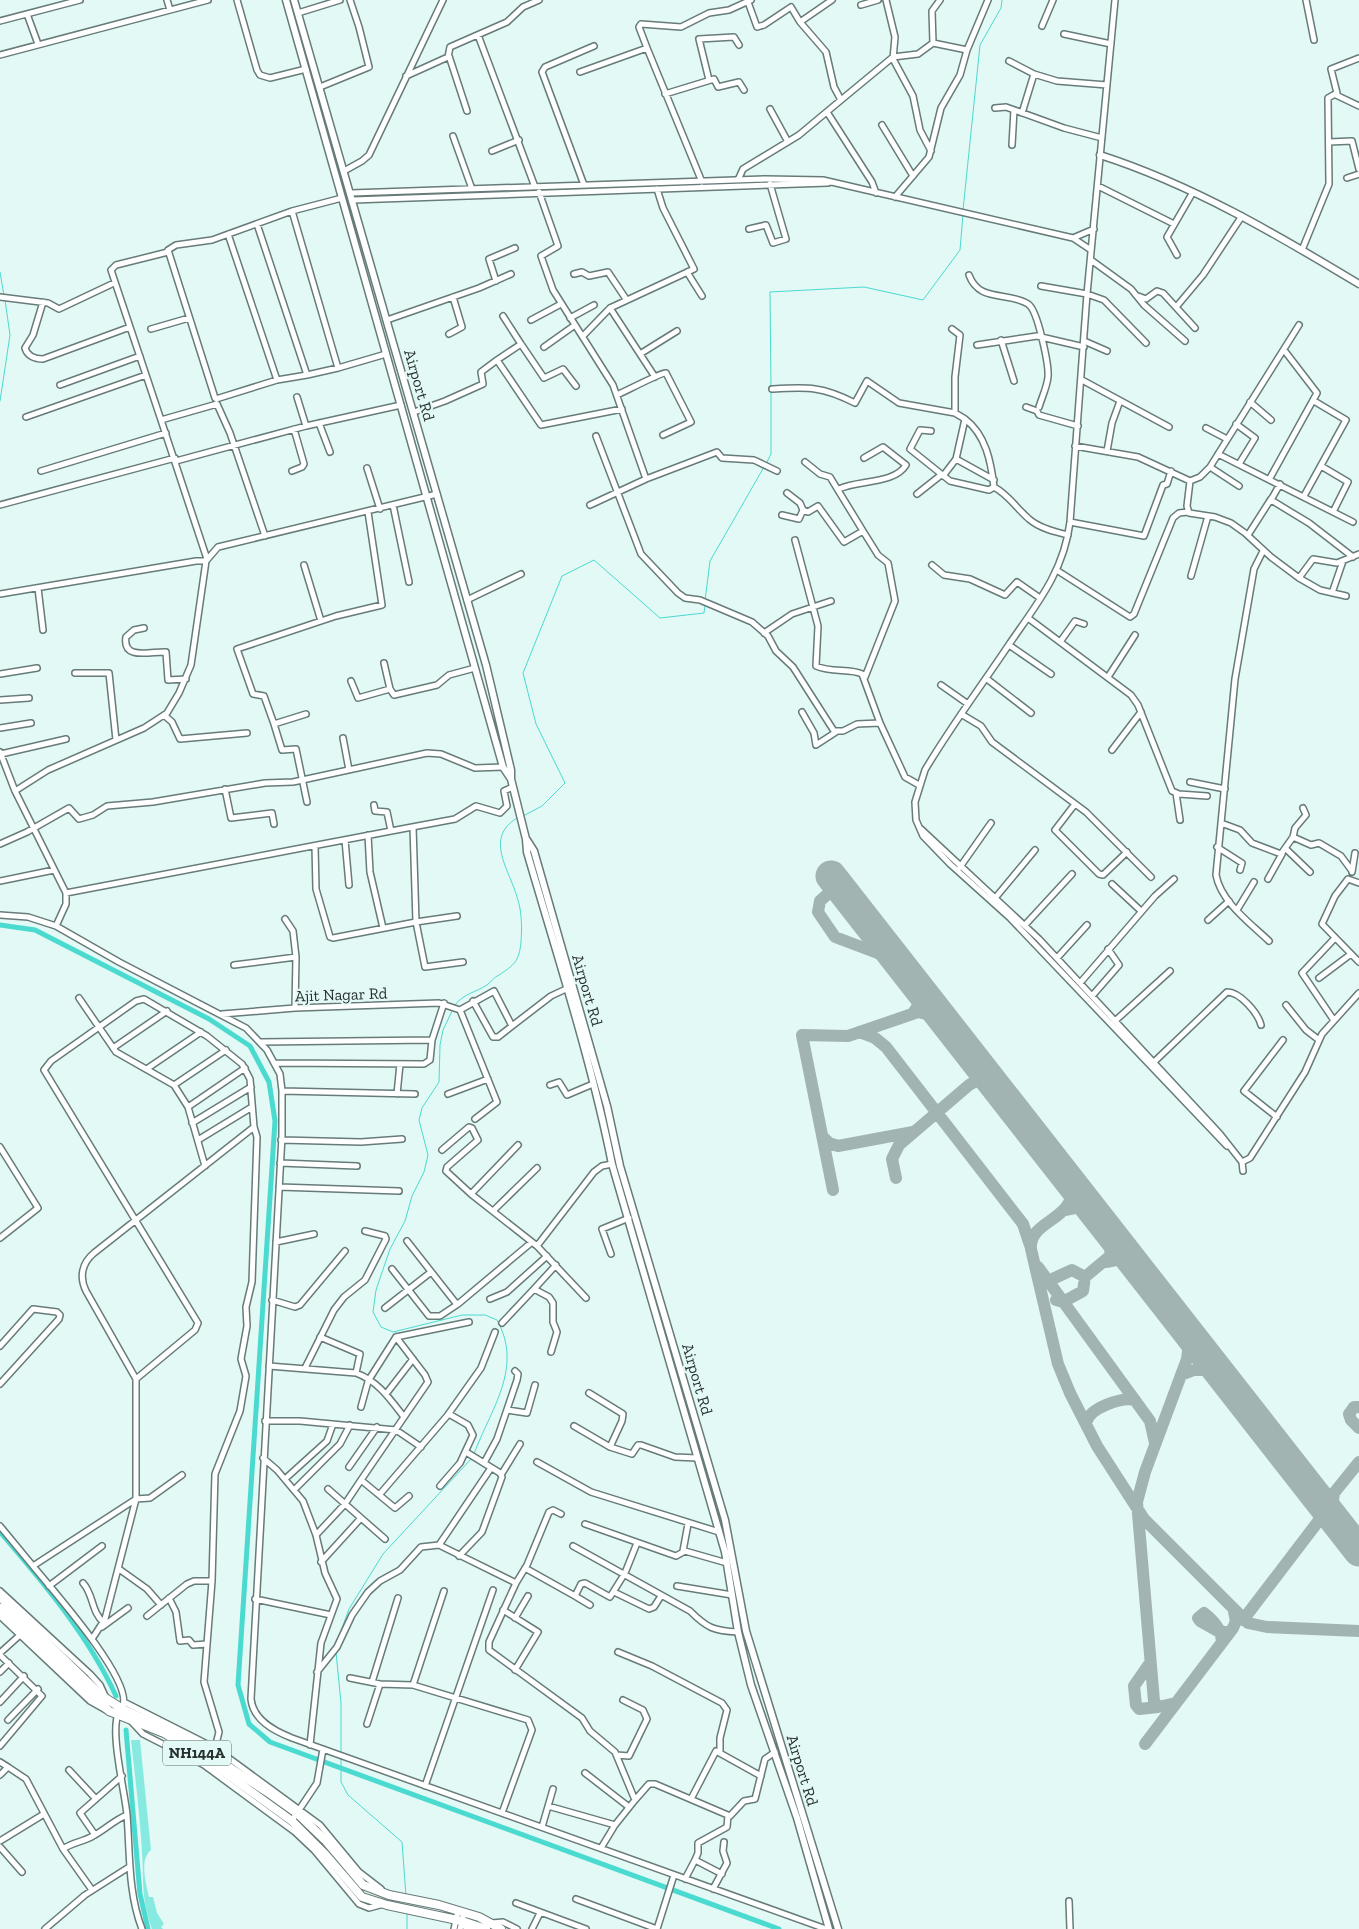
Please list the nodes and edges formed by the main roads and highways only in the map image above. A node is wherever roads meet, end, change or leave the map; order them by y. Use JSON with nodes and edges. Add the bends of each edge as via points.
{"nodes":[{"id":1,"x":286,"y":0,"type":"edge"},
{"id":2,"x":294,"y":0,"type":"edge"},
{"id":3,"x":1100,"y":155,"type":"road end"},
{"id":4,"x":1359,"y":284,"type":"edge"},
{"id":5,"x":510,"y":779,"type":"junction"},
{"id":6,"x":526,"y":837,"type":"junction"},
{"id":7,"x":0,"y":1597,"type":"edge"},
{"id":8,"x":0,"y":1608,"type":"edge"},
{"id":9,"x":121,"y":1709,"type":"junction"},
{"id":10,"x":295,"y":1818,"type":"junction"},
{"id":11,"x":460,"y":1920,"type":"edge"},
{"id":12,"x":488,"y":1926,"type":"edge"},
{"id":13,"x":501,"y":1929,"type":"edge"},
{"id":14,"x":827,"y":1929,"type":"edge"},
{"id":15,"x":838,"y":1929,"type":"edge"}],
"edges":[{"from":1,"to":5,"type":"main road","via":[[404,423],[503,767]]},
{"from":2,"to":5,"type":"main road","name":"Airport Rd","via":[[486,665],[511,770]]},
{"from":3,"to":4,"type":"main road","via":[[1128,164],[1242,216]]},
{"from":5,"to":6,"type":"main road"},
{"from":6,"to":14,"type":"main road","via":[[527,852],[593,1084],[612,1164],[719,1532],[751,1685],[776,1752]]},
{"from":6,"to":15,"type":"main road","name":"Airport Rd","via":[[534,851],[576,994],[620,1166],[725,1520],[746,1631]]},
{"from":7,"to":9,"type":"highway","number":"NH144A"},
{"from":8,"to":9,"type":"highway","number":"NH144A","via":[[28,1638],[109,1710]]},
{"from":9,"to":10,"type":"highway","number":"NH144A","via":[[185,1738]]},
{"from":9,"to":10,"type":"highway","number":"NH144A","via":[[130,1720],[164,1733]]},
{"from":10,"to":11,"type":"highway","number":"NH144A","via":[[325,1840],[363,1885],[389,1895],[416,1900]]},
{"from":10,"to":11,"type":"highway","number":"NH144A","via":[[356,1892],[369,1900]]},
{"from":11,"to":12,"type":"highway","number":"NH144A"},
{"from":12,"to":13,"type":"highway","number":"NH144A"}]}
